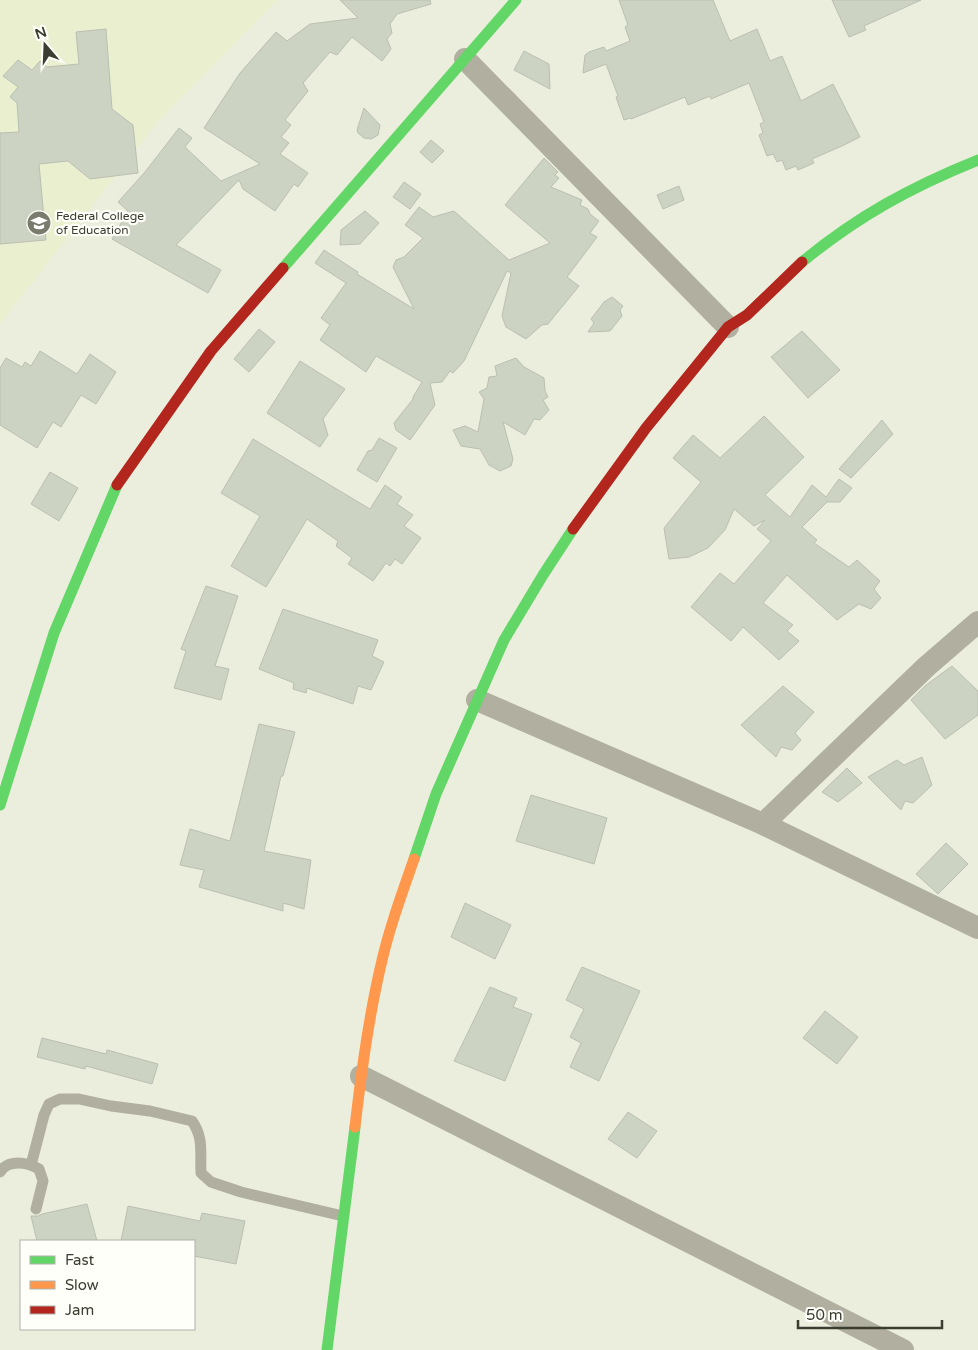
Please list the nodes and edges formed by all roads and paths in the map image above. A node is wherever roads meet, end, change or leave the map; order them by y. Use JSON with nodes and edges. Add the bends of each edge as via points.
{"nodes":[{"id":1,"x":516,"y":0,"type":"edge"},
{"id":2,"x":465,"y":59,"type":"junction"},
{"id":3,"x":978,"y":160,"type":"edge"},
{"id":4,"x":728,"y":327,"type":"junction"},
{"id":5,"x":978,"y":622,"type":"edge"},
{"id":6,"x":477,"y":700,"type":"junction"},
{"id":7,"x":0,"y":805,"type":"edge"},
{"id":8,"x":763,"y":824,"type":"junction"},
{"id":9,"x":978,"y":928,"type":"edge"},
{"id":10,"x":361,"y":1076,"type":"junction"},
{"id":11,"x":32,"y":1165,"type":"junction"},
{"id":12,"x":0,"y":1172,"type":"edge"},
{"id":13,"x":36,"y":1209,"type":"dead end"},
{"id":14,"x":343,"y":1216,"type":"junction"},
{"id":15,"x":327,"y":1350,"type":"edge"},
{"id":16,"x":903,"y":1350,"type":"edge"}],
"edges":[{"from":1,"to":2,"type":"main road"},
{"from":2,"to":4,"type":"street"},
{"from":2,"to":7,"type":"main road","via":[[211,351],[118,484],[54,633]]},
{"from":3,"to":4,"type":"main road","via":[[938,176],[876,208],[831,238],[789,273],[747,315]]},
{"from":4,"to":6,"type":"main road","via":[[646,428],[590,504],[523,607]]},
{"from":5,"to":8,"type":"street","via":[[926,667]]},
{"from":6,"to":8,"type":"street"},
{"from":6,"to":10,"type":"main road","via":[[436,794],[394,917],[380,969]]},
{"from":8,"to":9,"type":"street"},
{"from":10,"to":14,"type":"main road"},
{"from":10,"to":16,"type":"street"},
{"from":11,"to":12,"type":"lane","via":[[12,1163]]},
{"from":11,"to":13,"type":"lane","via":[[39,1169],[43,1181]]},
{"from":11,"to":14,"type":"lane","via":[[49,1104],[60,1099],[79,1100],[150,1111],[192,1121],[201,1144],[201,1173],[211,1182]]},
{"from":14,"to":15,"type":"main road"}]}
